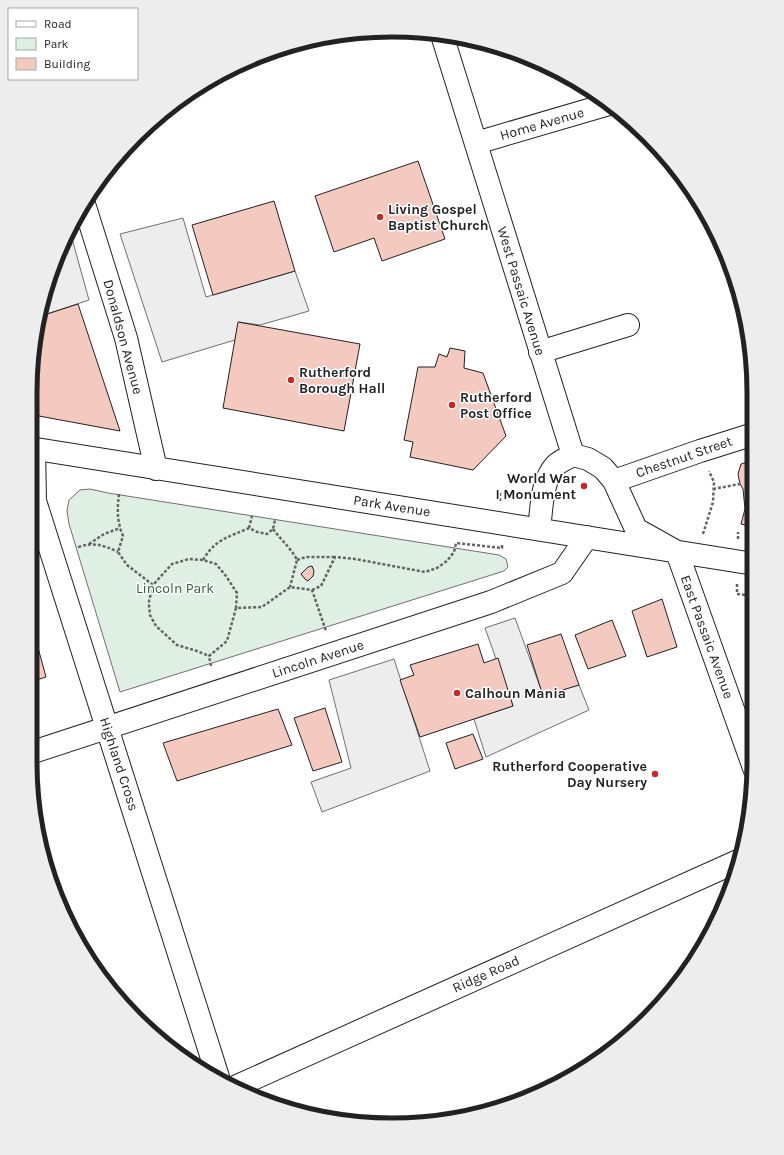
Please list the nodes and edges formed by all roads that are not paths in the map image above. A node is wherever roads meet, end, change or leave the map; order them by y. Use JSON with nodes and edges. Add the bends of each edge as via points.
{"nodes":[{"id":1,"x":444,"y":41,"type":"edge"},
{"id":2,"x":602,"y":106,"type":"edge"},
{"id":3,"x":476,"y":143,"type":"junction"},
{"id":4,"x":86,"y":212,"type":"edge"},
{"id":5,"x":628,"y":325,"type":"dead end"},
{"id":6,"x":540,"y":352,"type":"junction"},
{"id":7,"x":747,"y":436,"type":"edge"},
{"id":8,"x":37,"y":449,"type":"edge"},
{"id":9,"x":573,"y":455,"type":"junction"},
{"id":10,"x":156,"y":469,"type":"junction"},
{"id":11,"x":614,"y":481,"type":"junction"},
{"id":12,"x":37,"y":504,"type":"edge"},
{"id":13,"x":539,"y":529,"type":"junction"},
{"id":14,"x":587,"y":537,"type":"junction"},
{"id":15,"x":687,"y":554,"type":"junction"},
{"id":16,"x":747,"y":563,"type":"edge"},
{"id":17,"x":108,"y":727,"type":"junction"},
{"id":18,"x":747,"y":746,"type":"edge"},
{"id":19,"x":37,"y":751,"type":"edge"},
{"id":20,"x":732,"y":864,"type":"edge"},
{"id":21,"x":216,"y":1071,"type":"edge"},
{"id":22,"x":241,"y":1084,"type":"edge"}],
"edges":[{"from":1,"to":3,"type":"street","name":"West Passaic Avenue"},
{"from":2,"to":3,"type":"street","name":"Home Avenue"},
{"from":3,"to":6,"type":"street","name":"West Passaic Avenue"},
{"from":4,"to":10,"type":"street","name":"Donaldson Avenue","via":[[126,338]]},
{"from":5,"to":6,"type":"street"},
{"from":6,"to":9,"type":"street","name":"West Passaic Avenue"},
{"from":7,"to":11,"type":"street","name":"Chestnut Street"},
{"from":8,"to":10,"type":"street","name":"Park Avenue"},
{"from":9,"to":11,"type":"street","via":[[588,459],[603,468]]},
{"from":9,"to":13,"type":"street","via":[[557,464],[550,473]]},
{"from":10,"to":13,"type":"street","name":"Park Avenue"},
{"from":11,"to":15,"type":"street","via":[[636,529]]},
{"from":12,"to":17,"type":"street","name":"Highland Cross"},
{"from":13,"to":14,"type":"street","name":"Park Avenue"},
{"from":14,"to":15,"type":"street","name":"Park Avenue"},
{"from":14,"to":17,"type":"street","name":"Lincoln Avenue","via":[[562,573],[491,602]]},
{"from":15,"to":16,"type":"street","name":"Park Avenue"},
{"from":15,"to":18,"type":"street","name":"East Passaic Avenue"},
{"from":17,"to":19,"type":"street","name":"Lincoln Avenue"},
{"from":17,"to":21,"type":"street","name":"Highland Cross"},
{"from":20,"to":22,"type":"street","name":"Ridge Road"}]}
